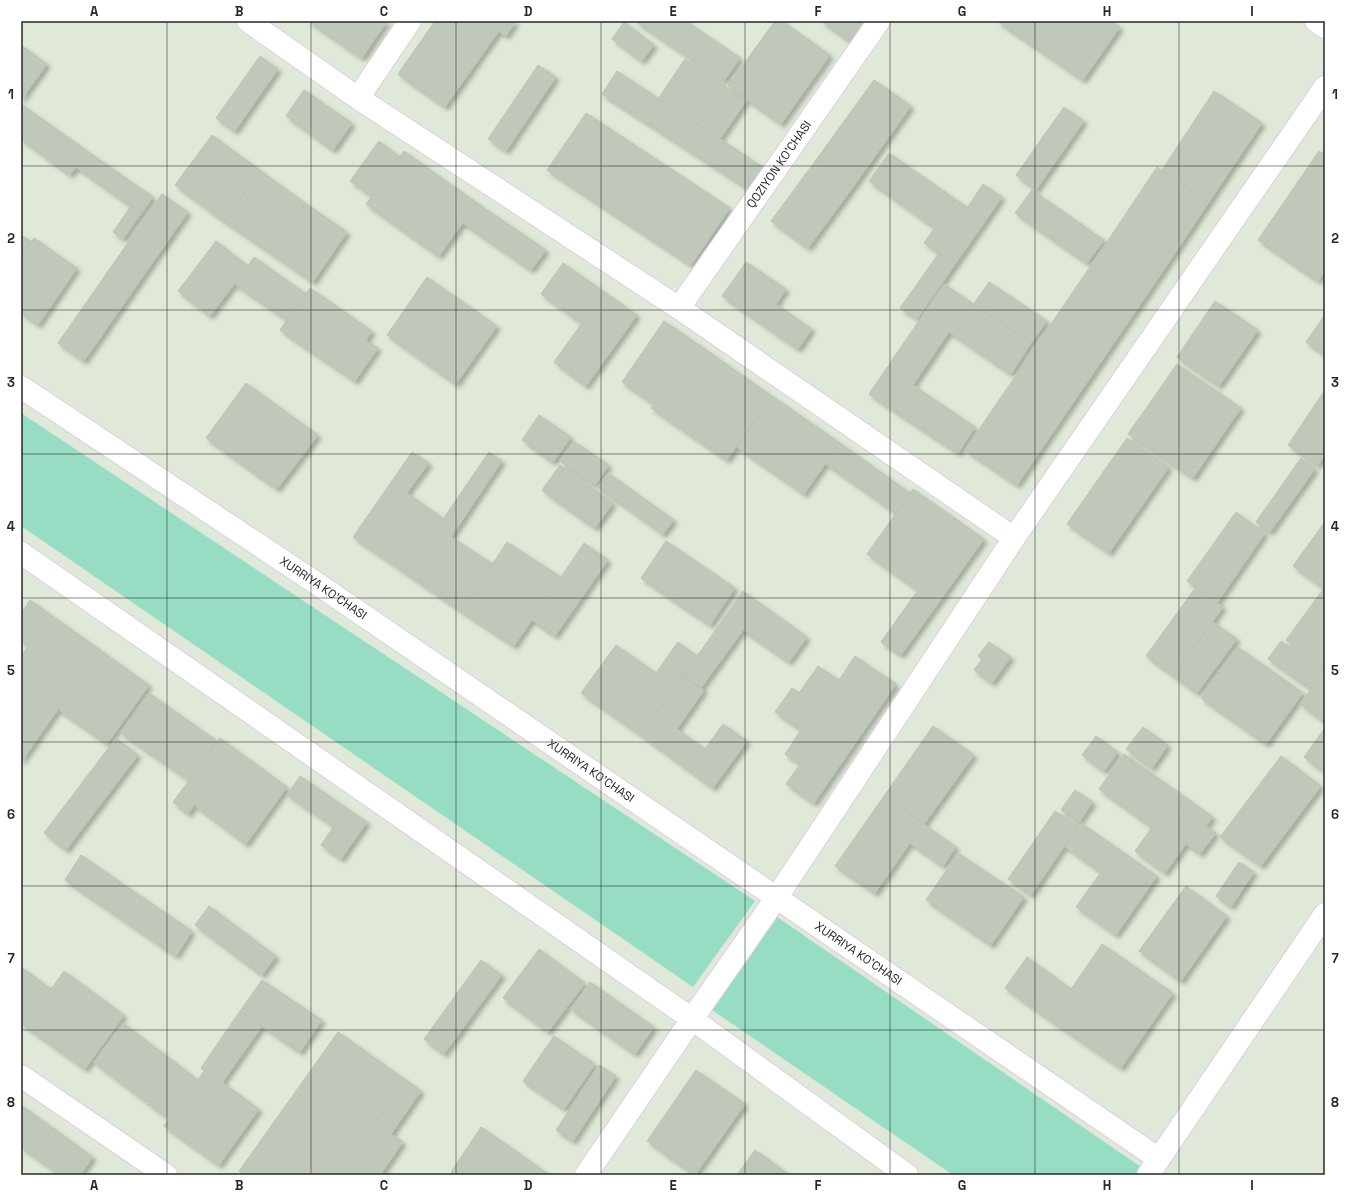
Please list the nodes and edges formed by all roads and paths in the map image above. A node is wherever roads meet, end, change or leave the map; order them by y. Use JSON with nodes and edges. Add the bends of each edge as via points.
{"nodes":[{"id":1,"x":248,"y":21,"type":"edge"},
{"id":2,"x":410,"y":21,"type":"edge"},
{"id":3,"x":879,"y":21,"type":"edge"},
{"id":4,"x":1316,"y":21,"type":"edge"},
{"id":5,"x":1325,"y":27,"type":"edge"},
{"id":6,"x":1325,"y":87,"type":"edge"},
{"id":7,"x":358,"y":98,"type":"junction"},
{"id":8,"x":679,"y":308,"type":"junction"},
{"id":9,"x":21,"y":387,"type":"edge"},
{"id":10,"x":1014,"y":538,"type":"junction"},
{"id":11,"x":21,"y":553,"type":"edge"},
{"id":12,"x":777,"y":897,"type":"junction"},
{"id":13,"x":1325,"y":914,"type":"edge"},
{"id":14,"x":692,"y":1019,"type":"junction"},
{"id":15,"x":21,"y":1076,"type":"edge"},
{"id":16,"x":1153,"y":1167,"type":"edge"},
{"id":17,"x":166,"y":1175,"type":"edge"},
{"id":18,"x":586,"y":1175,"type":"edge"},
{"id":19,"x":907,"y":1175,"type":"edge"}],
"edges":[{"from":1,"to":7,"type":"street"},
{"from":2,"to":7,"type":"street"},
{"from":3,"to":8,"type":"street","name":"QOZIYON KO'CHASI"},
{"from":4,"to":5,"type":"street"},
{"from":6,"to":10,"type":"street"},
{"from":7,"to":8,"type":"street"},
{"from":8,"to":10,"type":"street"},
{"from":9,"to":12,"type":"street","name":"XURRIYA KO'CHASI","via":[[319,585]]},
{"from":10,"to":12,"type":"street"},
{"from":11,"to":14,"type":"street"},
{"from":12,"to":14,"type":"street"},
{"from":12,"to":16,"type":"street","name":"XURRIYA KO'CHASI"},
{"from":13,"to":16,"type":"street"},
{"from":14,"to":18,"type":"street"},
{"from":14,"to":19,"type":"street"},
{"from":15,"to":17,"type":"street"}]}
